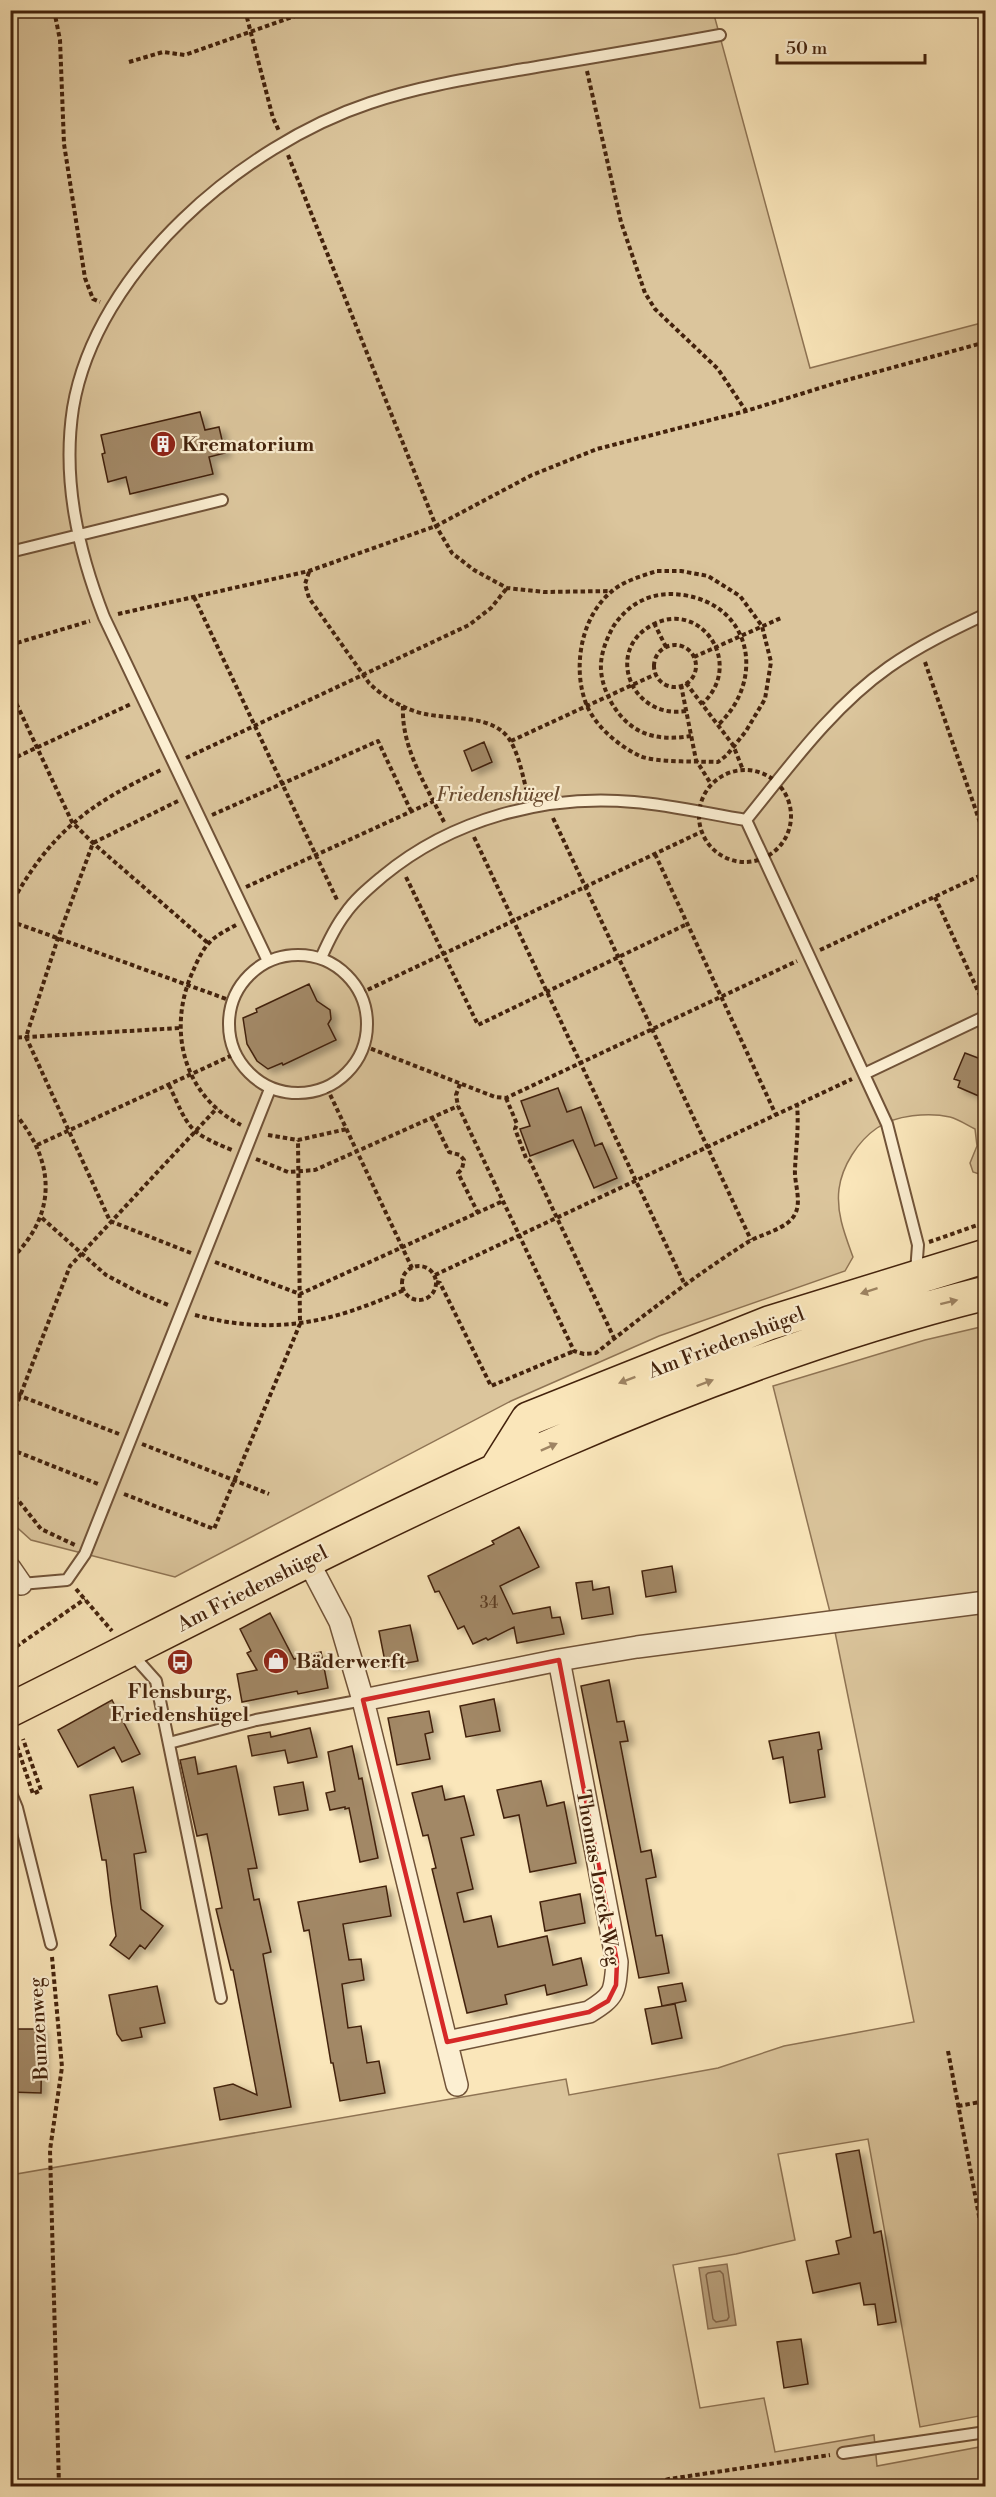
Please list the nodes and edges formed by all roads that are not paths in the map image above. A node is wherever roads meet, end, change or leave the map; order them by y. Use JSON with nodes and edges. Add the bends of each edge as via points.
{"nodes":[{"id":1,"x":720,"y":35,"type":"dead end"},
{"id":2,"x":222,"y":500,"type":"dead end"},
{"id":3,"x":78,"y":536,"type":"junction"},
{"id":4,"x":10,"y":552,"type":"edge"},
{"id":5,"x":986,"y":615,"type":"edge"},
{"id":6,"x":746,"y":820,"type":"junction"},
{"id":7,"x":321,"y":958,"type":"junction"},
{"id":8,"x":267,"y":961,"type":"junction"},
{"id":9,"x":986,"y":1016,"type":"edge"},
{"id":10,"x":864,"y":1074,"type":"junction"},
{"id":11,"x":270,"y":1089,"type":"junction"},
{"id":12,"x":986,"y":1256,"type":"edge"},
{"id":13,"x":915,"y":1284,"type":"junction"},
{"id":14,"x":986,"y":1293,"type":"edge"},
{"id":15,"x":307,"y":1559,"type":"junction"},
{"id":16,"x":16,"y":1576,"type":"edge"},
{"id":17,"x":986,"y":1602,"type":"edge"},
{"id":18,"x":129,"y":1651,"type":"junction"},
{"id":19,"x":559,"y":1660,"type":"junction"},
{"id":20,"x":363,"y":1700,"type":"junction"},
{"id":21,"x":10,"y":1710,"type":"edge"},
{"id":22,"x":169,"y":1743,"type":"junction"},
{"id":23,"x":10,"y":1791,"type":"edge"},
{"id":24,"x":51,"y":1944,"type":"road end"},
{"id":25,"x":220,"y":1998,"type":"dead end"},
{"id":26,"x":447,"y":2042,"type":"junction"},
{"id":27,"x":457,"y":2085,"type":"dead end"},
{"id":28,"x":986,"y":2432,"type":"edge"},
{"id":29,"x":843,"y":2453,"type":"road end"}],
"edges":[{"from":1,"to":3,"type":"lane","via":[[425,86],[319,122],[252,161],[187,214],[130,280],[88,355],[73,407],[69,454]]},
{"from":2,"to":3,"type":"lane"},
{"from":3,"to":4,"type":"lane"},
{"from":3,"to":8,"type":"lane","via":[[87,574],[104,617]]},
{"from":5,"to":6,"type":"lane","via":[[920,647],[855,695]]},
{"from":6,"to":7,"type":"lane","via":[[634,802],[578,801],[531,807],[468,825],[449,832],[399,863],[369,888],[345,912]]},
{"from":6,"to":10,"type":"lane"},
{"from":7,"to":8,"type":"lane","via":[[294,954]]},
{"from":7,"to":11,"type":"lane","via":[[345,971],[361,993],[368,1019],[364,1046],[351,1070],[327,1088],[303,1094]]},
{"from":8,"to":11,"type":"lane","via":[[246,977],[232,1001],[228,1028],[235,1054],[252,1076]]},
{"from":9,"to":10,"type":"lane"},
{"from":10,"to":13,"type":"lane","via":[[887,1124]]},
{"from":11,"to":16,"type":"lane","via":[[87,1549],[67,1580]]},
{"from":12,"to":13,"type":"main road","name":"Am Friedenshügel"},
{"from":13,"to":14,"type":"main road","name":"Am Friedenshügel","one_way":true},
{"from":13,"to":15,"type":"main road","name":"Am Friedenshügel","via":[[766,1359],[495,1470]]},
{"from":15,"to":18,"type":"main road","name":"Am Friedenshügel"},
{"from":15,"to":20,"type":"street","via":[[340,1622]]},
{"from":17,"to":19,"type":"street"},
{"from":18,"to":21,"type":"main road","name":"Am Friedenshügel"},
{"from":18,"to":22,"type":"lane","via":[[156,1681]]},
{"from":19,"to":20,"type":"street"},
{"from":19,"to":26,"type":"street","name":"Thomas-Lorck-Weg","via":[[617,1962],[616,1984],[608,2001],[589,2012]]},
{"from":20,"to":22,"type":"lane","via":[[256,1720]]},
{"from":20,"to":26,"type":"street"},
{"from":22,"to":25,"type":"lane"},
{"from":23,"to":24,"type":"lane"},
{"from":26,"to":27,"type":"street"},
{"from":28,"to":29,"type":"lane"}]}
